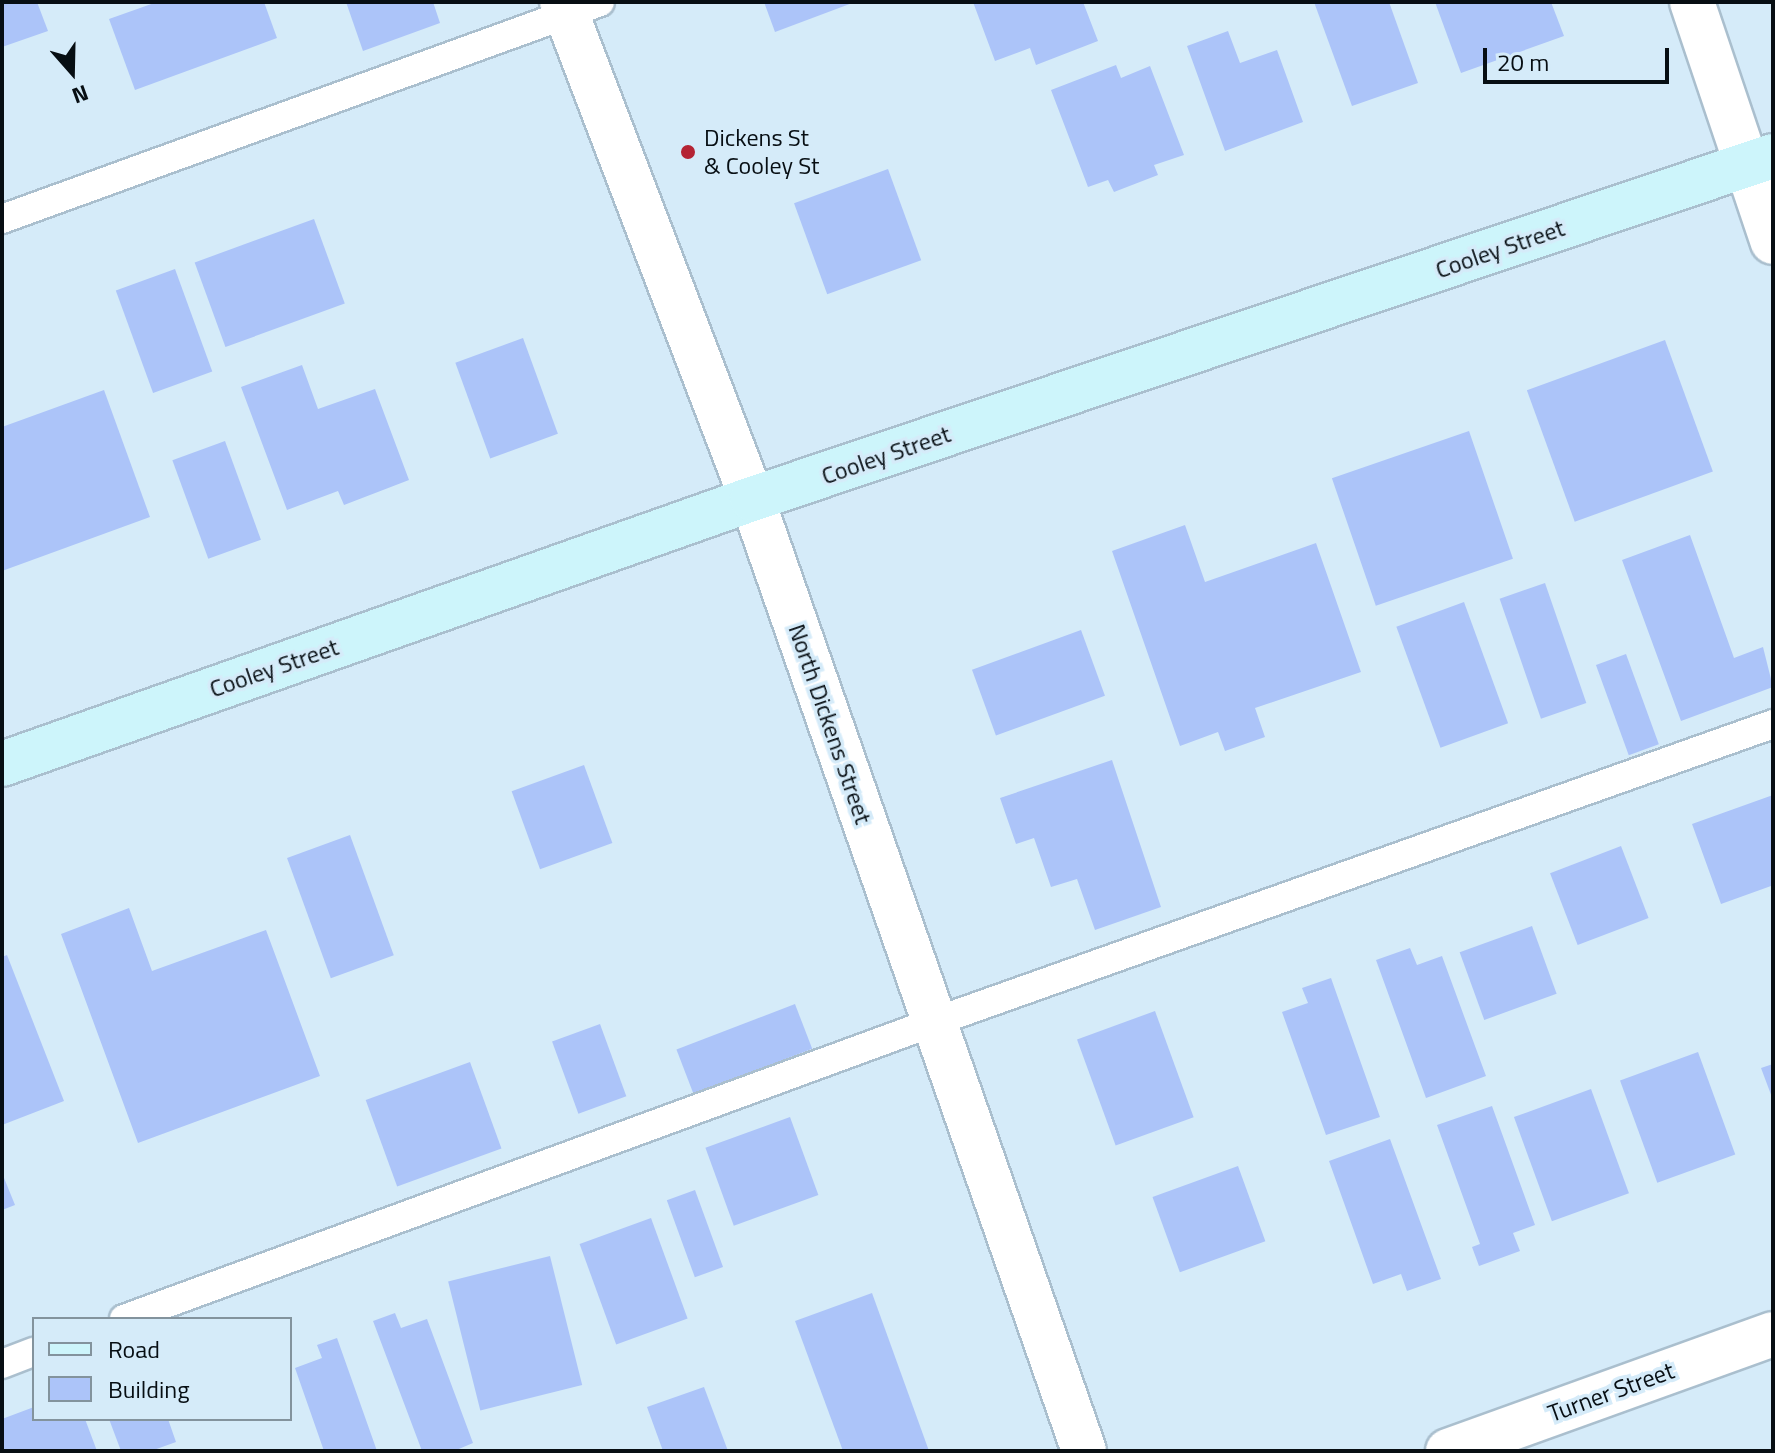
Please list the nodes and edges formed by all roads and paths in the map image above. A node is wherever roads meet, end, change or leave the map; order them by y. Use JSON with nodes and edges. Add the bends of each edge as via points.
{"nodes":[{"id":1,"x":1692,"y":2,"type":"edge"},
{"id":2,"x":576,"y":6,"type":"edge"},
{"id":3,"x":1760,"y":161,"type":"edge"},
{"id":4,"x":2,"y":219,"type":"edge"},
{"id":5,"x":1773,"y":242,"type":"edge"},
{"id":6,"x":752,"y":499,"type":"junction"},
{"id":7,"x":1773,"y":724,"type":"edge"},
{"id":8,"x":2,"y":764,"type":"edge"},
{"id":9,"x":934,"y":1022,"type":"junction"},
{"id":10,"x":129,"y":1317,"type":"edge"},
{"id":11,"x":1773,"y":1334,"type":"edge"},
{"id":12,"x":32,"y":1353,"type":"edge"},
{"id":13,"x":2,"y":1364,"type":"edge"},
{"id":14,"x":1084,"y":1451,"type":"edge"},
{"id":15,"x":1448,"y":1451,"type":"edge"}],
"edges":[{"from":1,"to":3,"type":"street"},
{"from":2,"to":4,"type":"lane"},
{"from":2,"to":6,"type":"street","name":"North Dickens Street"},
{"from":3,"to":5,"type":"street"},
{"from":3,"to":6,"type":"street","name":"Cooley Street"},
{"from":6,"to":8,"type":"street","name":"Cooley Street"},
{"from":6,"to":9,"type":"street","name":"North Dickens Street"},
{"from":7,"to":9,"type":"lane"},
{"from":9,"to":10,"type":"lane"},
{"from":9,"to":14,"type":"street","name":"North Dickens Street"},
{"from":11,"to":15,"type":"street","name":"Turner Street"},
{"from":12,"to":13,"type":"lane"}]}
